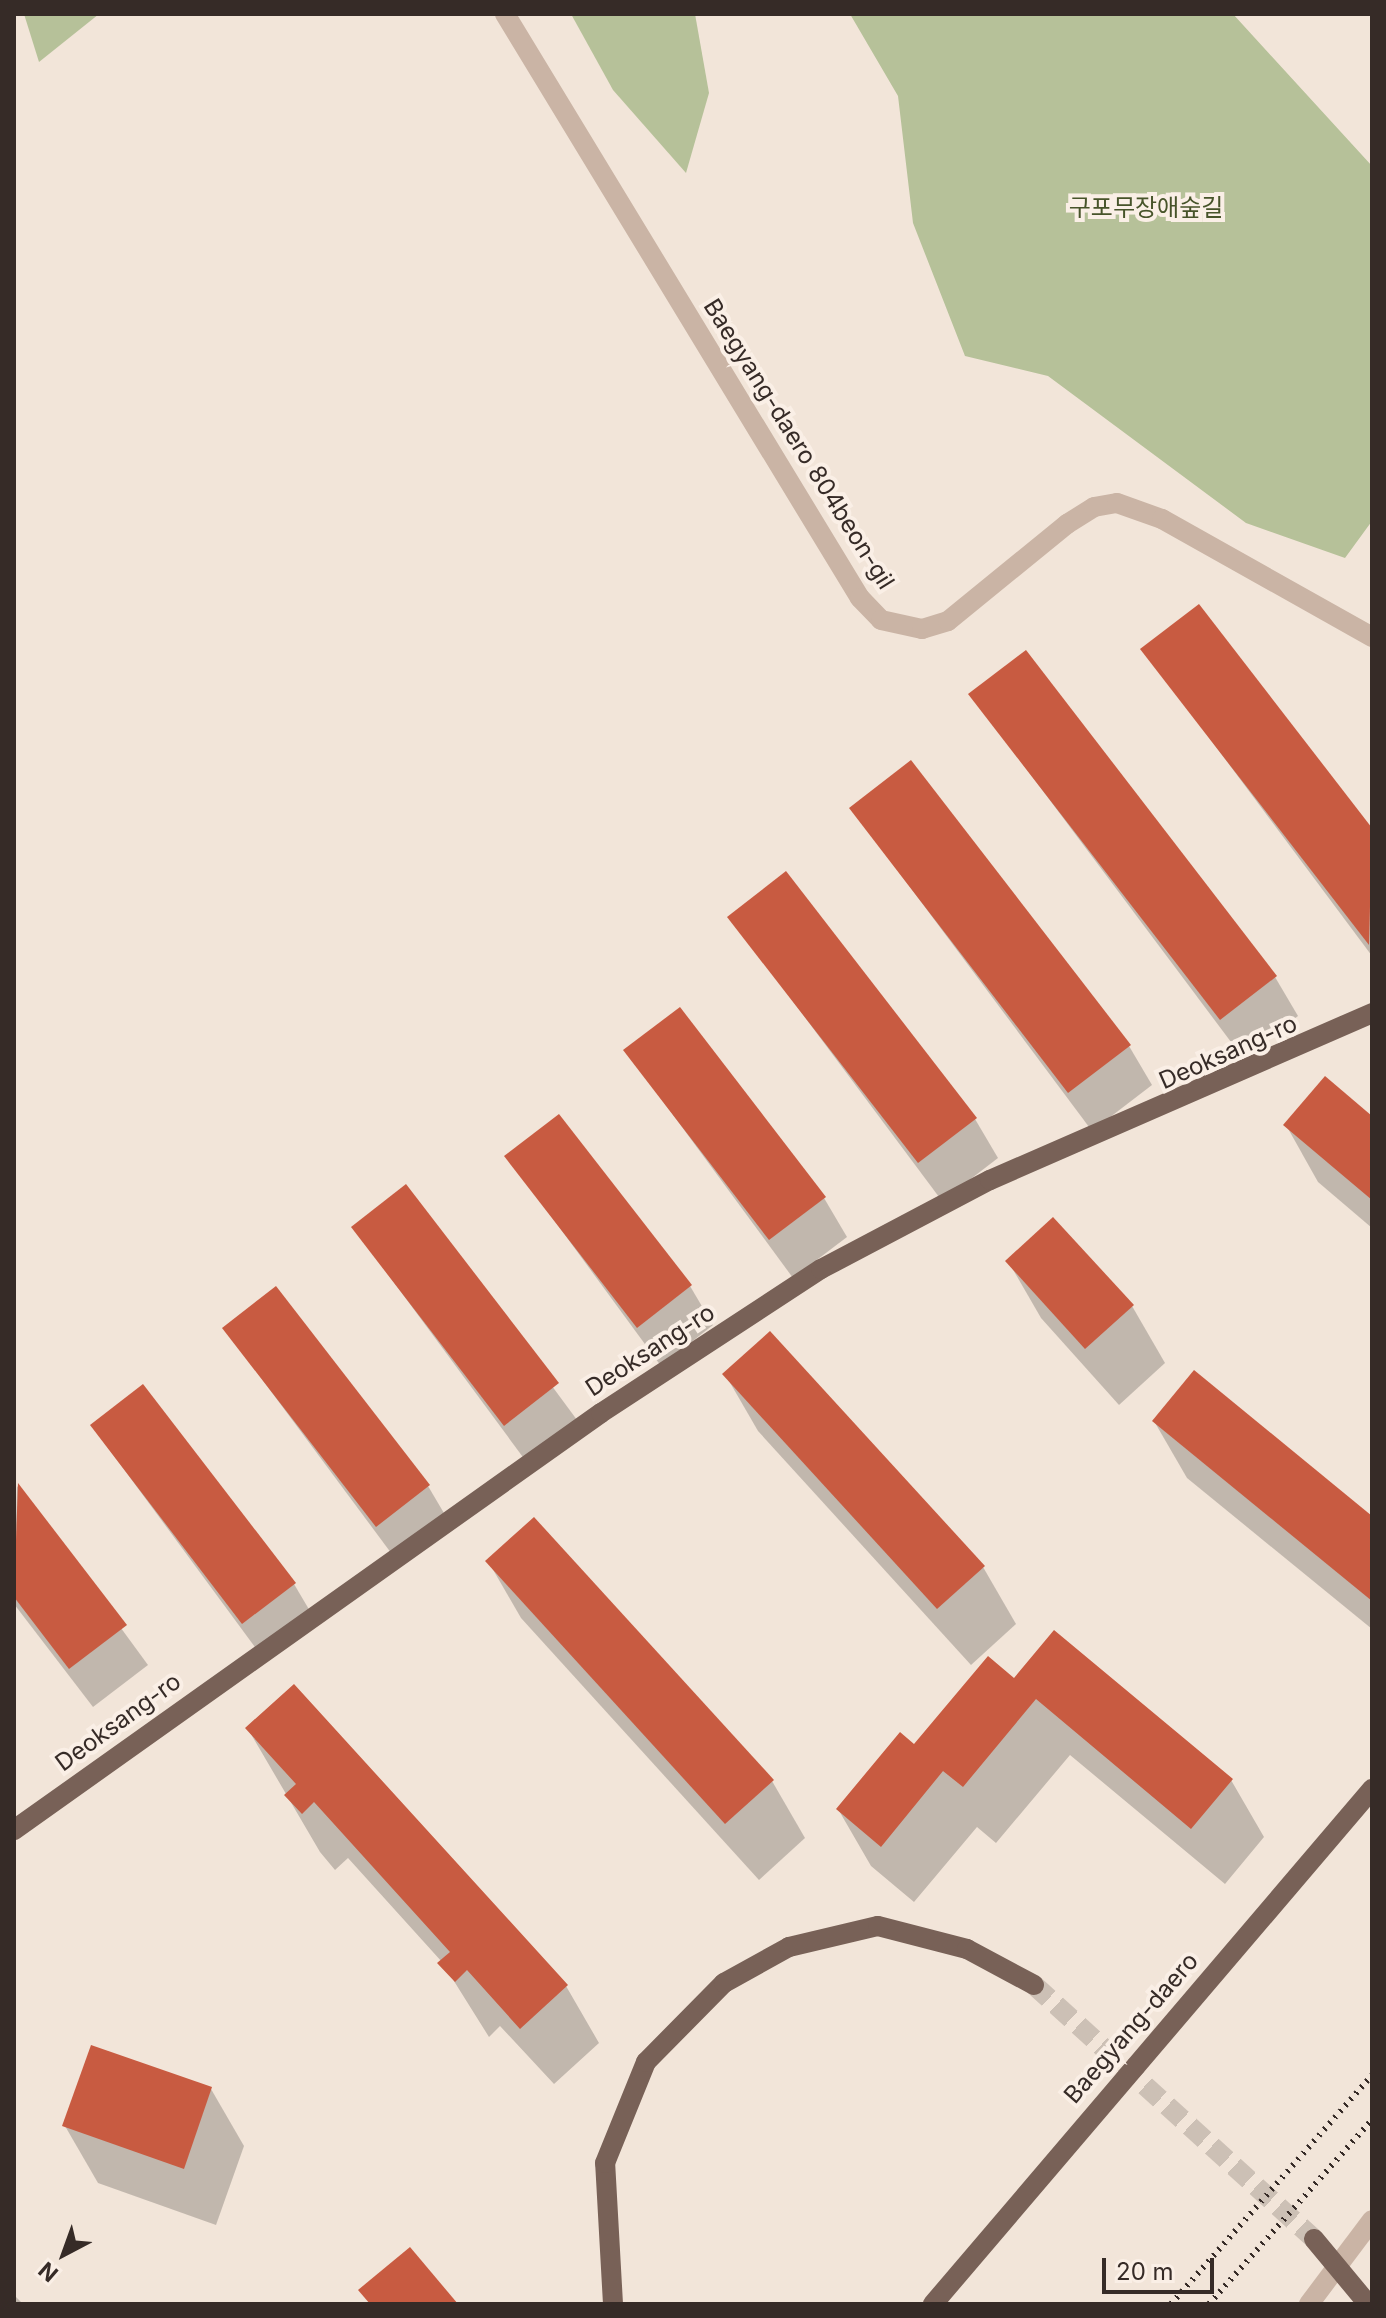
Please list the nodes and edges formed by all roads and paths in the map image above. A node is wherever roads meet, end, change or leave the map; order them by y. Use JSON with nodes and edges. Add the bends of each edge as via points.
{"nodes":[{"id":1,"x":505,"y":14,"type":"edge"},
{"id":2,"x":1372,"y":637,"type":"edge"},
{"id":3,"x":1372,"y":1013,"type":"edge"},
{"id":4,"x":1372,"y":1789,"type":"edge"},
{"id":5,"x":14,"y":1830,"type":"edge"},
{"id":6,"x":1034,"y":1985,"type":"tunnel mouth"},
{"id":7,"x":1372,"y":2220,"type":"edge"},
{"id":8,"x":1314,"y":2239,"type":"tunnel mouth"},
{"id":9,"x":1342,"y":2268,"type":"junction"},
{"id":10,"x":613,"y":2304,"type":"edge"},
{"id":11,"x":933,"y":2304,"type":"edge"},
{"id":12,"x":1309,"y":2304,"type":"edge"},
{"id":13,"x":1368,"y":2304,"type":"edge"}],
"edges":[{"from":1,"to":2,"type":"street","name":"Baegyang-daero 804beon-gil","via":[[860,598],[881,620],[922,629],[948,621],[1067,524],[1094,507],[1117,503],[1162,519]]},
{"from":3,"to":5,"type":"main road","name":"Deoksang-ro","via":[[990,1180],[821,1269],[601,1413]]},
{"from":4,"to":11,"type":"main road","name":"Baegyang-daero"},
{"from":6,"to":10,"type":"main road","via":[[967,1949],[878,1926],[789,1947],[724,1983],[646,2062],[605,2163]]},
{"from":7,"to":9,"type":"street"},
{"from":8,"to":9,"type":"main road"},
{"from":9,"to":12,"type":"street"},
{"from":9,"to":13,"type":"main road"}]}
